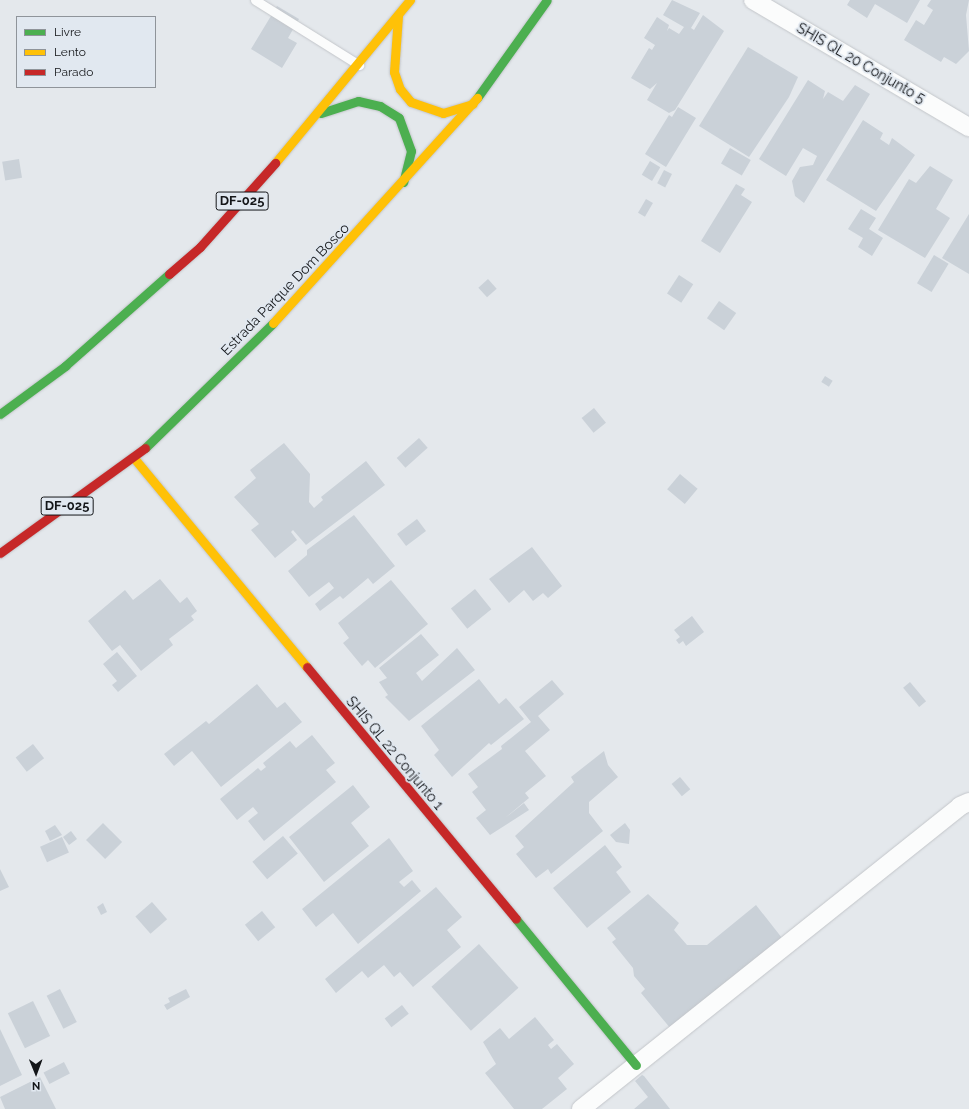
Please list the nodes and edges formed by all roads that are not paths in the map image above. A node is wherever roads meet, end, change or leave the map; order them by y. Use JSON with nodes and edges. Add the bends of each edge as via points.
{"nodes":[{"id":1,"x":255,"y":0,"type":"edge"},
{"id":2,"x":410,"y":0,"type":"edge"},
{"id":3,"x":547,"y":0,"type":"edge"},
{"id":4,"x":753,"y":0,"type":"edge"},
{"id":5,"x":398,"y":16,"type":"junction"},
{"id":6,"x":359,"y":65,"type":"junction"},
{"id":7,"x":473,"y":104,"type":"junction"},
{"id":8,"x":320,"y":113,"type":"junction"},
{"id":9,"x":969,"y":127,"type":"edge"},
{"id":10,"x":401,"y":188,"type":"junction"},
{"id":11,"x":0,"y":414,"type":"edge"},
{"id":12,"x":134,"y":458,"type":"junction"},
{"id":13,"x":0,"y":553,"type":"edge"},
{"id":14,"x":969,"y":802,"type":"edge"},
{"id":15,"x":636,"y":1065,"type":"junction"},
{"id":16,"x":580,"y":1109,"type":"edge"}],
"edges":[{"from":1,"to":6,"type":"lane"},
{"from":2,"to":5,"type":"main road","number":"DF-025"},
{"from":3,"to":7,"type":"main road","name":"Estrada Parque Dom Bosco","number":"DF-025"},
{"from":4,"to":9,"type":"street","name":"SHIS QL 20 Conjunto 5"},
{"from":5,"to":6,"type":"main road","number":"DF-025"},
{"from":5,"to":7,"type":"main road","via":[[394,72],[400,88],[411,102],[429,111],[443,112]]},
{"from":6,"to":8,"type":"main road","number":"DF-025"},
{"from":7,"to":10,"type":"main road","name":"Estrada Parque Dom Bosco","number":"DF-025"},
{"from":8,"to":10,"type":"main road","via":[[358,101],[380,106],[399,118],[411,152]]},
{"from":8,"to":11,"type":"main road","number":"DF-025","via":[[200,247],[65,366]]},
{"from":10,"to":12,"type":"main road","name":"Estrada Parque Dom Bosco","number":"DF-025","via":[[300,298]]},
{"from":12,"to":13,"type":"main road","name":"Estrada Parque Dom Bosco","number":"DF-025"},
{"from":12,"to":15,"type":"main road","name":"SHIS QL 22 Conjunto 1"},
{"from":14,"to":15,"type":"street","via":[[960,806]]},
{"from":15,"to":16,"type":"street"}]}
